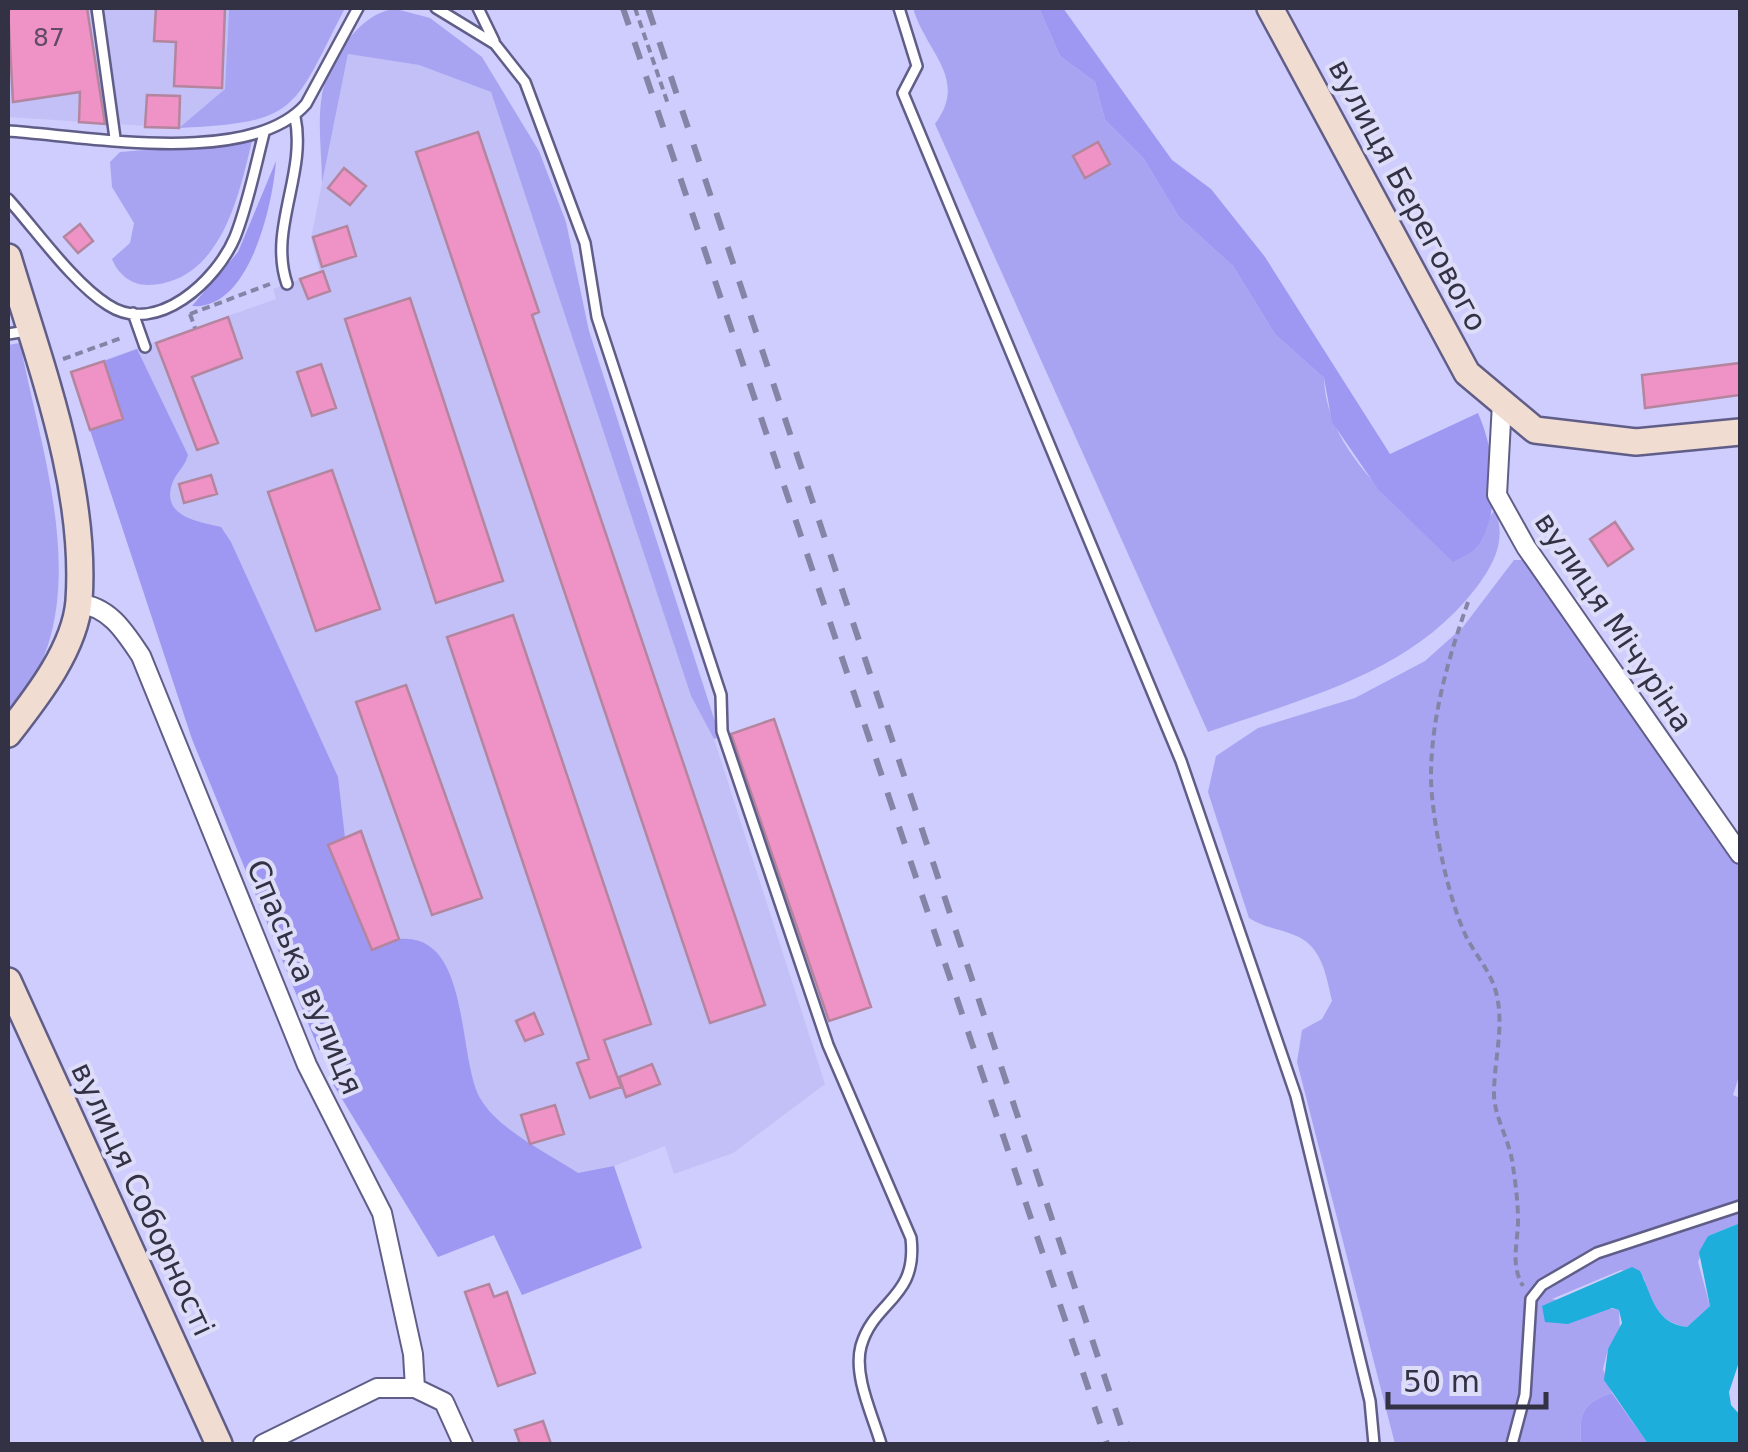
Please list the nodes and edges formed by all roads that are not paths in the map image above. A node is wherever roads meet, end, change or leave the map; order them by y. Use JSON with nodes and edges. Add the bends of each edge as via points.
{"nodes":[{"id":1,"x":97,"y":8,"type":"edge"},
{"id":2,"x":105,"y":8,"type":"edge"},
{"id":3,"x":358,"y":8,"type":"edge"},
{"id":4,"x":436,"y":8,"type":"edge"},
{"id":5,"x":478,"y":8,"type":"edge"},
{"id":6,"x":899,"y":8,"type":"edge"},
{"id":7,"x":1270,"y":8,"type":"edge"},
{"id":8,"x":496,"y":44,"type":"junction"},
{"id":9,"x":295,"y":118,"type":"junction"},
{"id":10,"x":8,"y":131,"type":"edge"},
{"id":11,"x":264,"y":133,"type":"junction"},
{"id":12,"x":115,"y":138,"type":"junction"},
{"id":13,"x":8,"y":199,"type":"edge"},
{"id":14,"x":8,"y":257,"type":"edge"},
{"id":15,"x":286,"y":281,"type":"road end"},
{"id":16,"x":132,"y":313,"type":"junction"},
{"id":17,"x":18,"y":332,"type":"edge"},
{"id":18,"x":145,"y":347,"type":"dead end"},
{"id":19,"x":1502,"y":402,"type":"junction"},
{"id":20,"x":1740,"y":432,"type":"edge"},
{"id":21,"x":79,"y":604,"type":"junction"},
{"id":22,"x":8,"y":734,"type":"edge"},
{"id":23,"x":1740,"y":854,"type":"edge"},
{"id":24,"x":8,"y":981,"type":"edge"},
{"id":25,"x":1740,"y":1206,"type":"edge"},
{"id":26,"x":416,"y":1388,"type":"junction"},
{"id":27,"x":219,"y":1444,"type":"edge"},
{"id":28,"x":263,"y":1444,"type":"edge"},
{"id":29,"x":463,"y":1444,"type":"edge"},
{"id":30,"x":881,"y":1444,"type":"edge"},
{"id":31,"x":1374,"y":1444,"type":"edge"},
{"id":32,"x":1512,"y":1444,"type":"edge"}],
"edges":[{"from":1,"to":2,"type":"lane"},
{"from":1,"to":12,"type":"lane"},
{"from":3,"to":9,"type":"lane"},
{"from":4,"to":8,"type":"lane"},
{"from":5,"to":8,"type":"lane"},
{"from":6,"to":31,"type":"lane","via":[[918,66],[904,93],[1181,762],[1296,1096],[1370,1401]]},
{"from":7,"to":19,"type":"street","name":"вулиця Берегового","via":[[1467,373]]},
{"from":8,"to":30,"type":"lane","via":[[525,82],[584,243],[597,317],[722,696],[722,731],[828,1045],[911,1238],[905,1288],[861,1348]]},
{"from":9,"to":11,"type":"lane"},
{"from":9,"to":15,"type":"lane","via":[[297,168],[280,256]]},
{"from":10,"to":12,"type":"lane"},
{"from":11,"to":12,"type":"lane","via":[[200,142]]},
{"from":11,"to":16,"type":"lane","via":[[224,256],[179,302],[151,314]]},
{"from":13,"to":16,"type":"lane","via":[[98,296]]},
{"from":14,"to":17,"type":"street"},
{"from":16,"to":18,"type":"lane"},
{"from":17,"to":21,"type":"street","via":[[73,506]]},
{"from":19,"to":20,"type":"street","name":"вулиця Берегового","via":[[1534,430],[1636,442]]},
{"from":19,"to":23,"type":"street","name":"вулиця Мічуріна","via":[[1498,495],[1526,547]]},
{"from":21,"to":22,"type":"street","via":[[51,678]]},
{"from":21,"to":26,"type":"street","name":"Спаська вулиця","via":[[94,605],[111,618],[141,656],[307,1065],[382,1214]]},
{"from":24,"to":27,"type":"street","name":"вулиця Соборності"},
{"from":25,"to":32,"type":"lane","via":[[1597,1253],[1542,1284],[1531,1299],[1525,1395]]},
{"from":26,"to":28,"type":"street","via":[[378,1388]]},
{"from":26,"to":29,"type":"street","via":[[444,1402]]}]}
